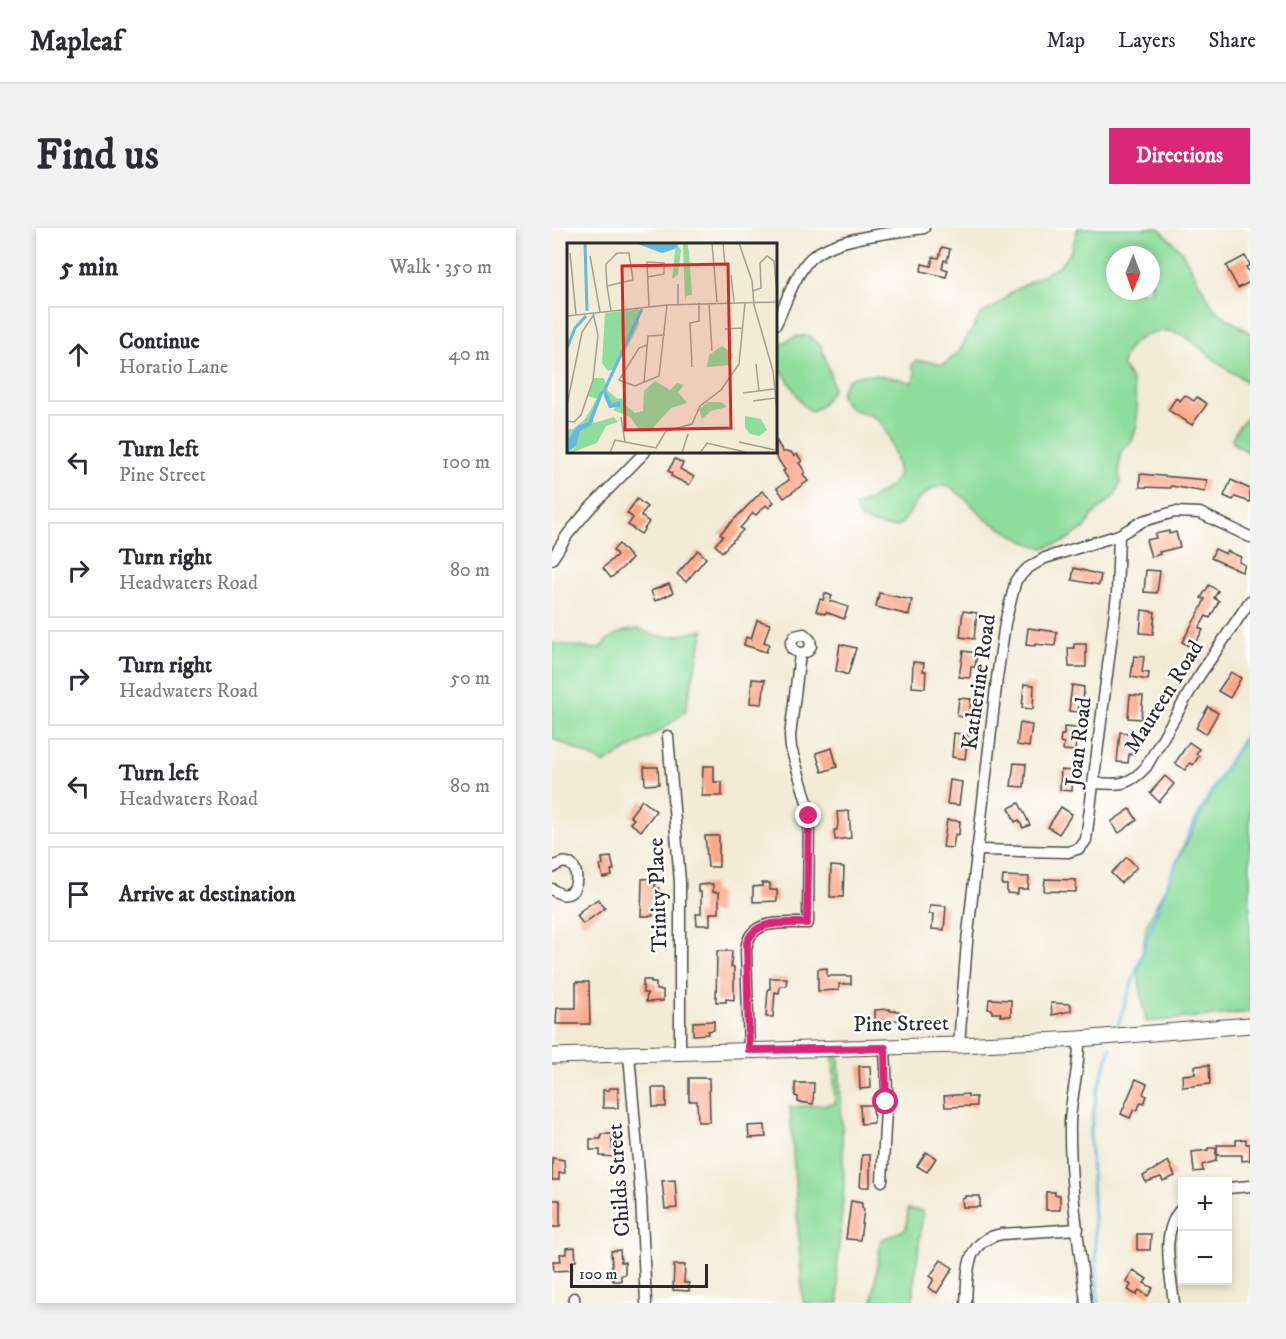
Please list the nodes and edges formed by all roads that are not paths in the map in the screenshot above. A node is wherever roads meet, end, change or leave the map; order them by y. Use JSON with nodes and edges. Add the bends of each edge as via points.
{"nodes":[{"id":1,"x":924,"y":228,"type":"edge"},
{"id":2,"x":777,"y":322,"type":"edge"},
{"id":3,"x":644,"y":453,"type":"edge"},
{"id":4,"x":1119,"y":535,"type":"junction"},
{"id":5,"x":1250,"y":537,"type":"edge"},
{"id":6,"x":552,"y":559,"type":"edge"},
{"id":7,"x":1250,"y":601,"type":"edge"},
{"id":8,"x":800,"y":654,"type":"dead end"},
{"id":9,"x":668,"y":736,"type":"dead end"},
{"id":10,"x":1094,"y":783,"type":"junction"},
{"id":11,"x":977,"y":850,"type":"junction"},
{"id":12,"x":552,"y":868,"type":"edge"},
{"id":13,"x":552,"y":889,"type":"edge"},
{"id":14,"x":1250,"y":1024,"type":"edge"},
{"id":15,"x":1080,"y":1039,"type":"junction"},
{"id":16,"x":959,"y":1046,"type":"junction"},
{"id":17,"x":885,"y":1048,"type":"junction"},
{"id":18,"x":749,"y":1050,"type":"junction"},
{"id":19,"x":680,"y":1053,"type":"junction"},
{"id":20,"x":629,"y":1054,"type":"junction"},
{"id":21,"x":552,"y":1056,"type":"edge"},
{"id":22,"x":882,"y":1181,"type":"dead end"},
{"id":23,"x":1250,"y":1186,"type":"edge"},
{"id":24,"x":1232,"y":1188,"type":"edge"},
{"id":25,"x":1178,"y":1213,"type":"edge"},
{"id":26,"x":1078,"y":1229,"type":"junction"},
{"id":27,"x":646,"y":1303,"type":"edge"},
{"id":28,"x":966,"y":1303,"type":"edge"},
{"id":29,"x":1086,"y":1303,"type":"edge"},
{"id":30,"x":1174,"y":1303,"type":"edge"}],
"edges":[{"from":1,"to":2,"type":"street","via":[[823,250],[801,271]]},
{"from":3,"to":6,"type":"street","via":[[590,508]]},
{"from":4,"to":5,"type":"street","name":"Katherine Road","via":[[1149,519],[1187,511],[1209,516]]},
{"from":4,"to":10,"type":"street","name":"Joan Road","via":[[1117,595]]},
{"from":4,"to":11,"type":"street","name":"Katherine Road","via":[[1045,558],[1022,573],[1013,587],[997,678]]},
{"from":7,"to":10,"type":"street","name":"Maureen Road","via":[[1197,679],[1146,767],[1125,783]]},
{"from":8,"to":18,"type":"street","via":[[790,743],[809,810],[807,923],[766,925],[748,937]]},
{"from":9,"to":19,"type":"street","name":"Trinity Place","via":[[680,882]]},
{"from":10,"to":11,"type":"street","name":"Joan Road","via":[[1087,835],[1074,852]]},
{"from":11,"to":16,"type":"street","name":"Katherine Road"},
{"from":12,"to":13,"type":"street","via":[[569,865],[578,880],[569,893]]},
{"from":14,"to":15,"type":"main road","name":"Pine Street"},
{"from":15,"to":16,"type":"main road","name":"Pine Street"},
{"from":15,"to":26,"type":"street","via":[[1070,1120]]},
{"from":16,"to":17,"type":"main road","name":"Pine Street"},
{"from":17,"to":18,"type":"main road","name":"Pine Street"},
{"from":17,"to":22,"type":"street"},
{"from":18,"to":19,"type":"main road","name":"Pine Street"},
{"from":19,"to":20,"type":"main road","name":"Pine Street"},
{"from":20,"to":21,"type":"main road","name":"Pine Street"},
{"from":20,"to":27,"type":"street","name":"Childs Street"},
{"from":23,"to":24,"type":"street"},
{"from":25,"to":30,"type":"street","via":[[1168,1245]]},
{"from":26,"to":28,"type":"street","via":[[1002,1234],[983,1241],[970,1259]]},
{"from":26,"to":29,"type":"street"}]}
